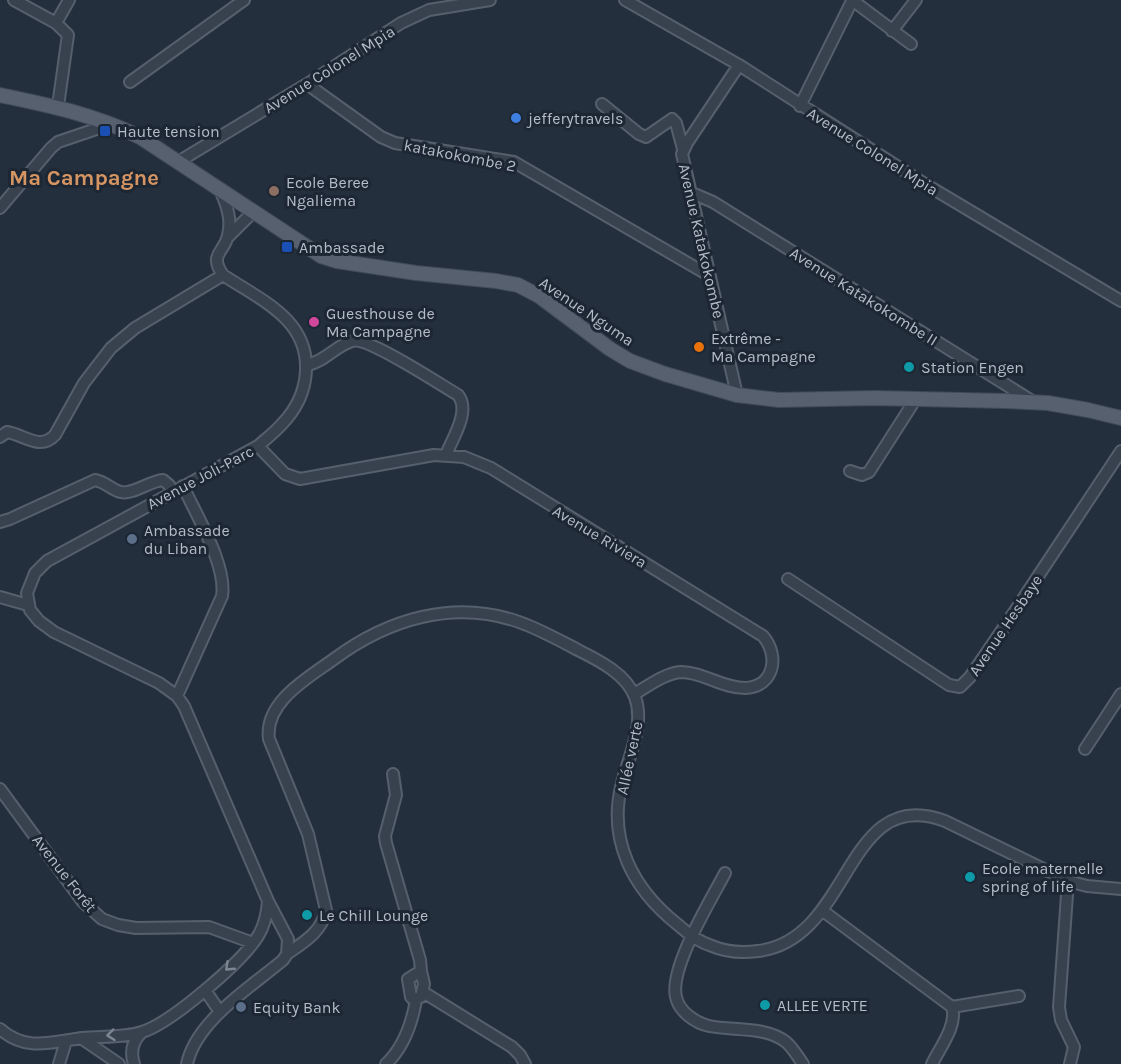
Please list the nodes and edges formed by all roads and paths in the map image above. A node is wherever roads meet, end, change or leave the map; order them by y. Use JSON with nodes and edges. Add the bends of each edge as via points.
{"nodes":[{"id":1,"x":14,"y":0,"type":"edge"},
{"id":2,"x":69,"y":0,"type":"edge"},
{"id":3,"x":244,"y":0,"type":"edge"},
{"id":4,"x":490,"y":0,"type":"edge"},
{"id":5,"x":625,"y":0,"type":"edge"},
{"id":6,"x":852,"y":0,"type":"edge"},
{"id":7,"x":916,"y":0,"type":"edge"},
{"id":8,"x":437,"y":4,"type":"edge"},
{"id":9,"x":57,"y":23,"type":"junction"},
{"id":10,"x":892,"y":31,"type":"junction"},
{"id":11,"x":910,"y":44,"type":"dead end"},
{"id":12,"x":739,"y":65,"type":"junction"},
{"id":13,"x":130,"y":82,"type":"dead end"},
{"id":14,"x":307,"y":84,"type":"junction"},
{"id":15,"x":0,"y":95,"type":"edge"},
{"id":16,"x":602,"y":104,"type":"dead end"},
{"id":17,"x":58,"y":106,"type":"junction"},
{"id":18,"x":800,"y":106,"type":"junction"},
{"id":19,"x":111,"y":124,"type":"junction"},
{"id":20,"x":683,"y":149,"type":"junction"},
{"id":21,"x":178,"y":162,"type":"junction"},
{"id":22,"x":221,"y":192,"type":"junction"},
{"id":23,"x":692,"y":193,"type":"junction"},
{"id":24,"x":0,"y":208,"type":"edge"},
{"id":25,"x":253,"y":212,"type":"junction"},
{"id":26,"x":228,"y":237,"type":"junction"},
{"id":27,"x":223,"y":275,"type":"junction"},
{"id":28,"x":710,"y":276,"type":"junction"},
{"id":29,"x":1121,"y":301,"type":"edge"},
{"id":30,"x":307,"y":364,"type":"junction"},
{"id":31,"x":737,"y":395,"type":"junction"},
{"id":32,"x":915,"y":400,"type":"junction"},
{"id":33,"x":1034,"y":403,"type":"junction"},
{"id":34,"x":1121,"y":418,"type":"edge"},
{"id":35,"x":0,"y":437,"type":"edge"},
{"id":36,"x":258,"y":446,"type":"junction"},
{"id":37,"x":1121,"y":451,"type":"edge"},
{"id":38,"x":446,"y":455,"type":"junction"},
{"id":39,"x":850,"y":471,"type":"dead end"},
{"id":40,"x":178,"y":489,"type":"junction"},
{"id":41,"x":0,"y":522,"type":"edge"},
{"id":42,"x":788,"y":579,"type":"dead end"},
{"id":43,"x":0,"y":597,"type":"edge"},
{"id":44,"x":28,"y":605,"type":"junction"},
{"id":45,"x":634,"y":694,"type":"junction"},
{"id":46,"x":1121,"y":694,"type":"edge"},
{"id":47,"x":177,"y":696,"type":"junction"},
{"id":48,"x":1084,"y":749,"type":"dead end"},
{"id":49,"x":393,"y":774,"type":"dead end"},
{"id":50,"x":0,"y":789,"type":"edge"},
{"id":51,"x":725,"y":873,"type":"dead end"},
{"id":52,"x":1068,"y":881,"type":"junction"},
{"id":53,"x":1121,"y":890,"type":"edge"},
{"id":54,"x":268,"y":901,"type":"junction"},
{"id":55,"x":823,"y":911,"type":"junction"},
{"id":56,"x":692,"y":937,"type":"junction"},
{"id":57,"x":253,"y":943,"type":"junction"},
{"id":58,"x":287,"y":954,"type":"junction"},
{"id":59,"x":205,"y":990,"type":"junction"},
{"id":60,"x":420,"y":996,"type":"junction"},
{"id":61,"x":1019,"y":996,"type":"dead end"},
{"id":62,"x":952,"y":1007,"type":"junction"},
{"id":63,"x":220,"y":1012,"type":"junction"},
{"id":64,"x":0,"y":1029,"type":"edge"},
{"id":65,"x":141,"y":1033,"type":"junction"},
{"id":66,"x":81,"y":1038,"type":"junction"},
{"id":67,"x":66,"y":1041,"type":"junction"},
{"id":68,"x":59,"y":1064,"type":"edge"},
{"id":69,"x":119,"y":1064,"type":"edge"},
{"id":70,"x":134,"y":1064,"type":"edge"},
{"id":71,"x":187,"y":1064,"type":"edge"},
{"id":72,"x":386,"y":1064,"type":"edge"},
{"id":73,"x":525,"y":1064,"type":"edge"},
{"id":74,"x":803,"y":1064,"type":"edge"},
{"id":75,"x":932,"y":1064,"type":"edge"},
{"id":76,"x":1070,"y":1064,"type":"edge"}],
"edges":[{"from":1,"to":9,"type":"street"},
{"from":2,"to":9,"type":"street"},
{"from":3,"to":13,"type":"street"},
{"from":4,"to":8,"type":"street","name":"Avenue Colonel Mpia"},
{"from":5,"to":12,"type":"street","name":"Avenue Colonel Mpia"},
{"from":6,"to":10,"type":"street"},
{"from":6,"to":18,"type":"street"},
{"from":7,"to":10,"type":"street"},
{"from":8,"to":14,"type":"street","name":"Avenue Colonel Mpia"},
{"from":9,"to":17,"type":"street","via":[[68,35]]},
{"from":10,"to":11,"type":"street"},
{"from":12,"to":18,"type":"street","name":"Avenue Colonel Mpia"},
{"from":12,"to":20,"type":"street","name":"Avenue Katakokombe"},
{"from":14,"to":21,"type":"street","name":"Avenue Colonel Mpia"},
{"from":14,"to":28,"type":"street","name":"katakokombe 2","via":[[394,143],[514,162]]},
{"from":15,"to":17,"type":"main road","name":"Avenue Nguma"},
{"from":16,"to":20,"type":"street","via":[[646,137],[672,119]]},
{"from":17,"to":19,"type":"main road","name":"Avenue Nguma"},
{"from":18,"to":29,"type":"street","name":"Avenue Colonel Mpia"},
{"from":19,"to":21,"type":"main road","name":"Avenue Nguma"},
{"from":19,"to":24,"type":"street","via":[[58,142]]},
{"from":20,"to":23,"type":"street","name":"Avenue Katakokombe"},
{"from":21,"to":22,"type":"main road","name":"Avenue Nguma"},
{"from":22,"to":25,"type":"main road","name":"Avenue Nguma"},
{"from":22,"to":26,"type":"street","via":[[229,213]]},
{"from":23,"to":28,"type":"street","name":"Avenue Katakokombe"},
{"from":23,"to":33,"type":"street","name":"Avenue Katakokombe II","via":[[723,208]]},
{"from":25,"to":26,"type":"street"},
{"from":25,"to":31,"type":"main road","name":"Avenue Nguma","via":[[328,259],[518,285],[630,361]]},
{"from":26,"to":27,"type":"street","via":[[217,256]]},
{"from":27,"to":30,"type":"street","name":"Avenue Joli-Parc","via":[[286,319],[300,339]]},
{"from":27,"to":35,"type":"street","via":[[135,328],[111,348],[48,441],[38,443],[8,432]]},
{"from":28,"to":31,"type":"street","name":"Avenue Katakokombe"},
{"from":30,"to":36,"type":"street","name":"Avenue Joli-Parc","via":[[302,392],[292,412]]},
{"from":30,"to":38,"type":"street","via":[[361,340],[458,395],[462,415]]},
{"from":31,"to":32,"type":"main road","name":"Avenue Nguma","via":[[779,400]]},
{"from":32,"to":33,"type":"main road","name":"Avenue Nguma"},
{"from":32,"to":39,"type":"street","via":[[869,472],[862,476]]},
{"from":33,"to":34,"type":"main road","name":"Avenue Nguma"},
{"from":36,"to":38,"type":"street","name":"Avenue Riviera","via":[[285,474],[300,479]]},
{"from":36,"to":40,"type":"street","name":"Avenue Joli-Parc"},
{"from":37,"to":42,"type":"street","name":"Avenue Hesbaye","via":[[960,687],[949,685]]},
{"from":38,"to":45,"type":"street","name":"Avenue Riviera","via":[[473,459],[491,468],[764,636],[774,655],[767,677],[753,687],[727,685],[683,672]]},
{"from":40,"to":41,"type":"street","via":[[164,480],[154,480],[121,492],[95,480]]},
{"from":40,"to":44,"type":"street","name":"Avenue Joli-Parc","via":[[47,561],[31,580]]},
{"from":40,"to":47,"type":"street","via":[[220,567],[224,585]]},
{"from":43,"to":44,"type":"street"},
{"from":44,"to":47,"type":"street","via":[[39,621],[54,632],[159,683]]},
{"from":45,"to":56,"type":"street","name":"Allée verte","via":[[638,725],[621,784],[621,843],[643,889]]},
{"from":45,"to":58,"type":"street","via":[[609,668],[558,639],[513,620],[472,612],[427,615],[381,630],[316,672],[282,701],[269,725],[272,748],[308,834],[326,910],[317,931]]},
{"from":46,"to":48,"type":"street"},
{"from":47,"to":54,"type":"street"},
{"from":49,"to":60,"type":"street","via":[[396,795],[385,836],[422,971],[408,979],[411,998]]},
{"from":50,"to":57,"type":"street","name":"Avenue Forêt","via":[[84,902],[102,919],[136,928],[209,927]]},
{"from":51,"to":56,"type":"street"},
{"from":52,"to":53,"type":"street","name":"Allée verte"},
{"from":52,"to":55,"type":"street","name":"Allée verte","via":[[945,821],[907,815],[888,822],[866,842]]},
{"from":52,"to":76,"type":"street","via":[[1059,1007],[1074,1047]]},
{"from":54,"to":57,"type":"street","via":[[264,925]]},
{"from":54,"to":58,"type":"street","via":[[288,939]]},
{"from":55,"to":56,"type":"street","name":"Allée verte","via":[[788,942],[767,950],[728,951]]},
{"from":55,"to":62,"type":"street"},
{"from":56,"to":74,"type":"street","via":[[675,991],[683,1011],[709,1026],[773,1035],[790,1046]]},
{"from":57,"to":59,"type":"street","one_way":true},
{"from":58,"to":63,"type":"street"},
{"from":59,"to":63,"type":"street"},
{"from":59,"to":65,"type":"street"},
{"from":60,"to":72,"type":"street","via":[[398,1052]]},
{"from":60,"to":73,"type":"street","via":[[512,1047]]},
{"from":61,"to":62,"type":"street"},
{"from":62,"to":75,"type":"street","via":[[950,1027]]},
{"from":63,"to":71,"type":"street","via":[[199,1037]]},
{"from":64,"to":67,"type":"street","via":[[25,1044]]},
{"from":65,"to":66,"type":"street","one_way":true},
{"from":65,"to":70,"type":"street","via":[[132,1049]]},
{"from":66,"to":67,"type":"street"},
{"from":66,"to":69,"type":"street"},
{"from":67,"to":68,"type":"street"}]}
